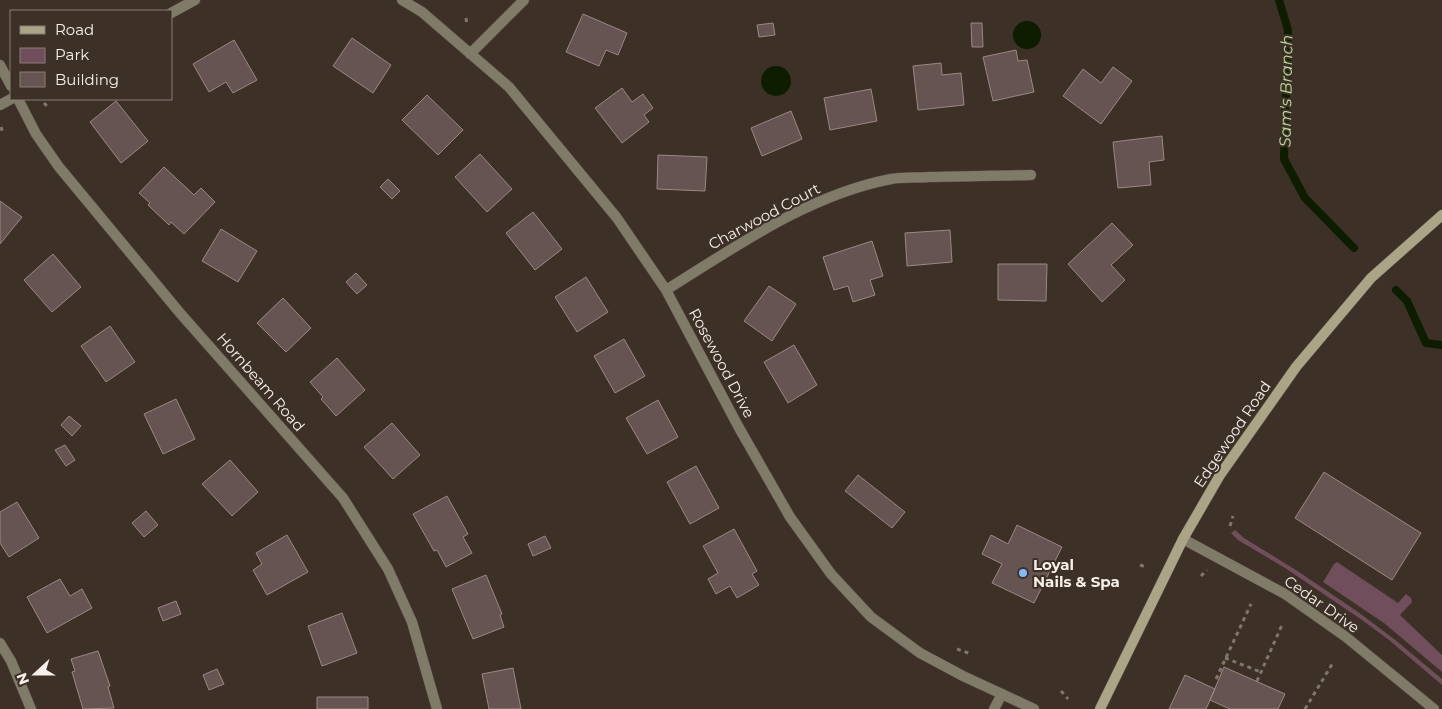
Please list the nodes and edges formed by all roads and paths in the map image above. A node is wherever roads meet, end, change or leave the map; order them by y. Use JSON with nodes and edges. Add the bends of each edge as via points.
{"nodes":[{"id":1,"x":195,"y":0,"type":"edge"},
{"id":2,"x":402,"y":0,"type":"edge"},
{"id":3,"x":524,"y":0,"type":"edge"},
{"id":4,"x":172,"y":12,"type":"edge"},
{"id":5,"x":466,"y":18,"type":"dead end"},
{"id":6,"x":467,"y":25,"type":"dead end"},
{"id":7,"x":470,"y":54,"type":"junction"},
{"id":8,"x":0,"y":65,"type":"edge"},
{"id":9,"x":10,"y":84,"type":"edge"},
{"id":10,"x":19,"y":100,"type":"edge"},
{"id":11,"x":1,"y":127,"type":"dead end"},
{"id":12,"x":3,"y":133,"type":"dead end"},
{"id":13,"x":1031,"y":176,"type":"dead end"},
{"id":14,"x":1442,"y":215,"type":"edge"},
{"id":15,"x":666,"y":290,"type":"junction"},
{"id":16,"x":1233,"y":516,"type":"dead end"},
{"id":17,"x":1230,"y":526,"type":"dead end"},
{"id":18,"x":1183,"y":539,"type":"junction"},
{"id":19,"x":1140,"y":565,"type":"dead end"},
{"id":20,"x":1146,"y":568,"type":"dead end"},
{"id":21,"x":1251,"y":604,"type":"dead end"},
{"id":22,"x":1282,"y":625,"type":"dead end"},
{"id":23,"x":0,"y":643,"type":"edge"},
{"id":24,"x":957,"y":649,"type":"dead end"},
{"id":25,"x":971,"y":654,"type":"dead end"},
{"id":26,"x":1226,"y":658,"type":"junction"},
{"id":27,"x":1334,"y":661,"type":"dead end"},
{"id":28,"x":1261,"y":672,"type":"junction"},
{"id":29,"x":1216,"y":679,"type":"dead end"},
{"id":30,"x":1256,"y":681,"type":"dead end"},
{"id":31,"x":1061,"y":691,"type":"dead end"},
{"id":32,"x":1002,"y":694,"type":"junction"},
{"id":33,"x":1068,"y":699,"type":"dead end"},
{"id":34,"x":32,"y":709,"type":"edge"},
{"id":35,"x":437,"y":709,"type":"edge"},
{"id":36,"x":994,"y":709,"type":"edge"},
{"id":37,"x":1034,"y":709,"type":"edge"},
{"id":38,"x":1100,"y":709,"type":"edge"},
{"id":39,"x":1305,"y":709,"type":"edge"},
{"id":40,"x":1434,"y":709,"type":"edge"}],
"edges":[{"from":1,"to":4,"type":"street"},
{"from":2,"to":7,"type":"street","name":"Rosewood Drive","via":[[422,12]]},
{"from":3,"to":7,"type":"street"},
{"from":5,"to":6,"type":"path"},
{"from":7,"to":15,"type":"street","name":"Rosewood Drive","via":[[509,87],[540,123],[617,218]]},
{"from":8,"to":9,"type":"street"},
{"from":10,"to":35,"type":"street","name":"Hornbeam Road","via":[[36,134],[59,167],[180,313],[343,498],[388,569],[412,622]]},
{"from":11,"to":12,"type":"path"},
{"from":13,"to":15,"type":"street","name":"Charwood Court","via":[[892,179],[861,187],[822,200]]},
{"from":14,"to":18,"type":"main road","name":"Edgewood Road","via":[[1372,278],[1296,366],[1220,475]]},
{"from":15,"to":32,"type":"street","name":"Rosewood Drive","via":[[790,517],[831,574],[871,617],[920,652]]},
{"from":16,"to":17,"type":"path"},
{"from":18,"to":38,"type":"main road","name":"Edgewood Road"},
{"from":18,"to":40,"type":"street","name":"Cedar Drive","via":[[1285,594],[1346,637]]},
{"from":19,"to":20,"type":"path"},
{"from":21,"to":26,"type":"path"},
{"from":22,"to":28,"type":"path"},
{"from":23,"to":34,"type":"street"},
{"from":24,"to":25,"type":"path"},
{"from":26,"to":28,"type":"path"},
{"from":26,"to":29,"type":"path"},
{"from":27,"to":39,"type":"path"},
{"from":28,"to":30,"type":"path"},
{"from":31,"to":33,"type":"path"},
{"from":32,"to":36,"type":"street"},
{"from":32,"to":37,"type":"street","name":"Rosewood Drive"}]}
